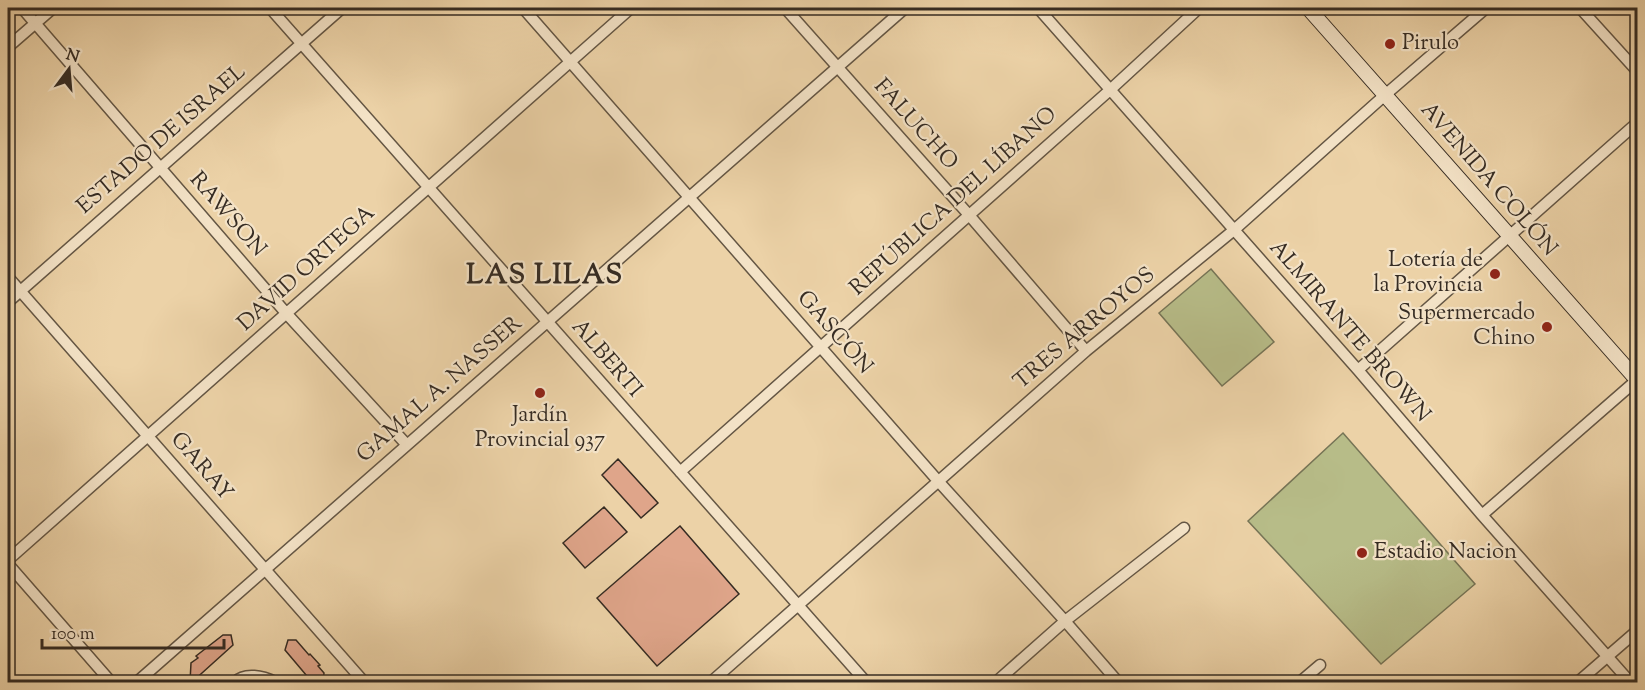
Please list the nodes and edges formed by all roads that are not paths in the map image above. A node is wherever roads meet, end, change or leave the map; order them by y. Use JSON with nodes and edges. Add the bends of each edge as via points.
{"nodes":[{"id":1,"x":22,"y":8,"type":"edge"},
{"id":2,"x":53,"y":8,"type":"edge"},
{"id":3,"x":270,"y":8,"type":"edge"},
{"id":4,"x":342,"y":8,"type":"edge"},
{"id":5,"x":523,"y":8,"type":"edge"},
{"id":6,"x":632,"y":8,"type":"edge"},
{"id":7,"x":785,"y":8,"type":"edge"},
{"id":8,"x":905,"y":8,"type":"edge"},
{"id":9,"x":1038,"y":8,"type":"edge"},
{"id":10,"x":1199,"y":8,"type":"edge"},
{"id":11,"x":1308,"y":8,"type":"edge"},
{"id":12,"x":1486,"y":8,"type":"edge"},
{"id":13,"x":1580,"y":8,"type":"edge"},
{"id":14,"x":35,"y":23,"type":"junction"},
{"id":15,"x":302,"y":43,"type":"junction"},
{"id":16,"x":8,"y":47,"type":"edge"},
{"id":17,"x":570,"y":62,"type":"junction"},
{"id":18,"x":838,"y":67,"type":"junction"},
{"id":19,"x":1638,"y":72,"type":"edge"},
{"id":20,"x":1110,"y":90,"type":"junction"},
{"id":21,"x":1385,"y":95,"type":"junction"},
{"id":22,"x":1638,"y":122,"type":"edge"},
{"id":23,"x":160,"y":168,"type":"junction"},
{"id":24,"x":429,"y":187,"type":"junction"},
{"id":25,"x":689,"y":197,"type":"junction"},
{"id":26,"x":969,"y":215,"type":"junction"},
{"id":27,"x":1234,"y":230,"type":"junction"},
{"id":28,"x":1509,"y":236,"type":"junction"},
{"id":29,"x":8,"y":277,"type":"edge"},
{"id":30,"x":20,"y":291,"type":"junction"},
{"id":31,"x":8,"y":302,"type":"edge"},
{"id":32,"x":286,"y":313,"type":"junction"},
{"id":33,"x":547,"y":322,"type":"junction"},
{"id":34,"x":821,"y":347,"type":"junction"},
{"id":35,"x":1086,"y":351,"type":"junction"},
{"id":36,"x":1358,"y":370,"type":"junction"},
{"id":37,"x":1637,"y":380,"type":"edge"},
{"id":38,"x":148,"y":436,"type":"junction"},
{"id":39,"x":407,"y":445,"type":"junction"},
{"id":40,"x":680,"y":472,"type":"junction"},
{"id":41,"x":939,"y":482,"type":"junction"},
{"id":42,"x":1482,"y":515,"type":"junction"},
{"id":43,"x":1184,"y":528,"type":"dead end"},
{"id":44,"x":8,"y":562,"type":"edge"},
{"id":45,"x":265,"y":570,"type":"junction"},
{"id":46,"x":798,"y":606,"type":"junction"},
{"id":47,"x":1065,"y":621,"type":"junction"},
{"id":48,"x":1638,"y":630,"type":"edge"},
{"id":49,"x":1607,"y":656,"type":"junction"},
{"id":50,"x":1320,"y":665,"type":"dead end"},
{"id":51,"x":111,"y":682,"type":"edge"},
{"id":52,"x":137,"y":682,"type":"edge"},
{"id":53,"x":235,"y":682,"type":"edge"},
{"id":54,"x":275,"y":682,"type":"edge"},
{"id":55,"x":364,"y":682,"type":"edge"},
{"id":56,"x":711,"y":682,"type":"edge"},
{"id":57,"x":866,"y":682,"type":"edge"},
{"id":58,"x":996,"y":682,"type":"edge"},
{"id":59,"x":1118,"y":682,"type":"edge"},
{"id":60,"x":1299,"y":682,"type":"edge"},
{"id":61,"x":1578,"y":682,"type":"edge"},
{"id":62,"x":1630,"y":682,"type":"edge"}],
"edges":[{"from":1,"to":14,"type":"street","name":"RAWSON"},
{"from":2,"to":14,"type":"street"},
{"from":3,"to":15,"type":"street","name":"ALBERTI"},
{"from":4,"to":15,"type":"street","name":"ESTADO DE ISRAEL"},
{"from":5,"to":17,"type":"street","name":"GASCÓN"},
{"from":6,"to":17,"type":"street","name":"DAVID ORTEGA"},
{"from":7,"to":18,"type":"street","name":"FALUCHO"},
{"from":8,"to":18,"type":"street","name":"GAMAL A. NASSER"},
{"from":9,"to":20,"type":"street","name":"ALMIRANTE BROWN"},
{"from":10,"to":20,"type":"street","name":"REPÚBLICA DEL LÍBANO"},
{"from":11,"to":21,"type":"main road","name":"AVENIDA COLÓN"},
{"from":12,"to":21,"type":"street","name":"TRES ARROYOS"},
{"from":13,"to":19,"type":"street"},
{"from":14,"to":16,"type":"street"},
{"from":14,"to":23,"type":"street","name":"RAWSON"},
{"from":15,"to":23,"type":"street","name":"ESTADO DE ISRAEL"},
{"from":15,"to":24,"type":"street","name":"ALBERTI"},
{"from":17,"to":24,"type":"street","name":"DAVID ORTEGA"},
{"from":17,"to":25,"type":"street","name":"GASCÓN"},
{"from":18,"to":25,"type":"street","name":"GAMAL A. NASSER"},
{"from":18,"to":26,"type":"street","name":"FALUCHO"},
{"from":20,"to":26,"type":"street","name":"REPÚBLICA DEL LÍBANO"},
{"from":20,"to":27,"type":"street","name":"ALMIRANTE BROWN"},
{"from":21,"to":27,"type":"street","name":"TRES ARROYOS"},
{"from":21,"to":28,"type":"main road","name":"AVENIDA COLÓN"},
{"from":22,"to":28,"type":"street"},
{"from":23,"to":30,"type":"street","name":"ESTADO DE ISRAEL"},
{"from":23,"to":32,"type":"street","name":"RAWSON"},
{"from":24,"to":32,"type":"street","name":"DAVID ORTEGA"},
{"from":24,"to":33,"type":"street","name":"ALBERTI"},
{"from":25,"to":33,"type":"street","name":"GAMAL A. NASSER"},
{"from":25,"to":34,"type":"street","name":"GASCÓN"},
{"from":26,"to":34,"type":"street","name":"REPÚBLICA DEL LÍBANO"},
{"from":26,"to":35,"type":"street","name":"FALUCHO"},
{"from":27,"to":35,"type":"street","name":"TRES ARROYOS"},
{"from":27,"to":36,"type":"street","name":"ALMIRANTE BROWN"},
{"from":28,"to":36,"type":"street"},
{"from":28,"to":37,"type":"main road","name":"AVENIDA COLÓN"},
{"from":29,"to":30,"type":"street","name":"GARAY"},
{"from":30,"to":31,"type":"street","name":"ESTADO DE ISRAEL"},
{"from":30,"to":38,"type":"street","name":"GARAY"},
{"from":32,"to":38,"type":"street","name":"DAVID ORTEGA"},
{"from":32,"to":39,"type":"street","name":"RAWSON"},
{"from":33,"to":39,"type":"street","name":"GAMAL A. NASSER"},
{"from":33,"to":40,"type":"street","name":"ALBERTI"},
{"from":34,"to":40,"type":"street","name":"REPÚBLICA DEL LÍBANO"},
{"from":34,"to":41,"type":"street","name":"GASCÓN"},
{"from":35,"to":41,"type":"street","name":"TRES ARROYOS"},
{"from":36,"to":42,"type":"street","name":"ALMIRANTE BROWN"},
{"from":37,"to":42,"type":"street"},
{"from":38,"to":44,"type":"street","name":"DAVID ORTEGA"},
{"from":38,"to":45,"type":"street","name":"GARAY"},
{"from":39,"to":45,"type":"street","name":"GAMAL A. NASSER"},
{"from":40,"to":46,"type":"street","name":"ALBERTI"},
{"from":41,"to":46,"type":"street","name":"TRES ARROYOS"},
{"from":41,"to":47,"type":"street","name":"GASCÓN"},
{"from":42,"to":49,"type":"street","name":"ALMIRANTE BROWN"},
{"from":43,"to":47,"type":"street"},
{"from":44,"to":51,"type":"street"},
{"from":45,"to":52,"type":"street","name":"GAMAL A. NASSER"},
{"from":45,"to":55,"type":"street","name":"GARAY"},
{"from":46,"to":56,"type":"street","name":"TRES ARROYOS"},
{"from":46,"to":57,"type":"street","name":"ALBERTI"},
{"from":47,"to":58,"type":"street"},
{"from":47,"to":59,"type":"street","name":"GASCÓN"},
{"from":48,"to":49,"type":"street"},
{"from":49,"to":61,"type":"street"},
{"from":49,"to":62,"type":"street","name":"ALMIRANTE BROWN"},
{"from":50,"to":60,"type":"street"},
{"from":53,"to":54,"type":"street","via":[[256,676]]}]}
